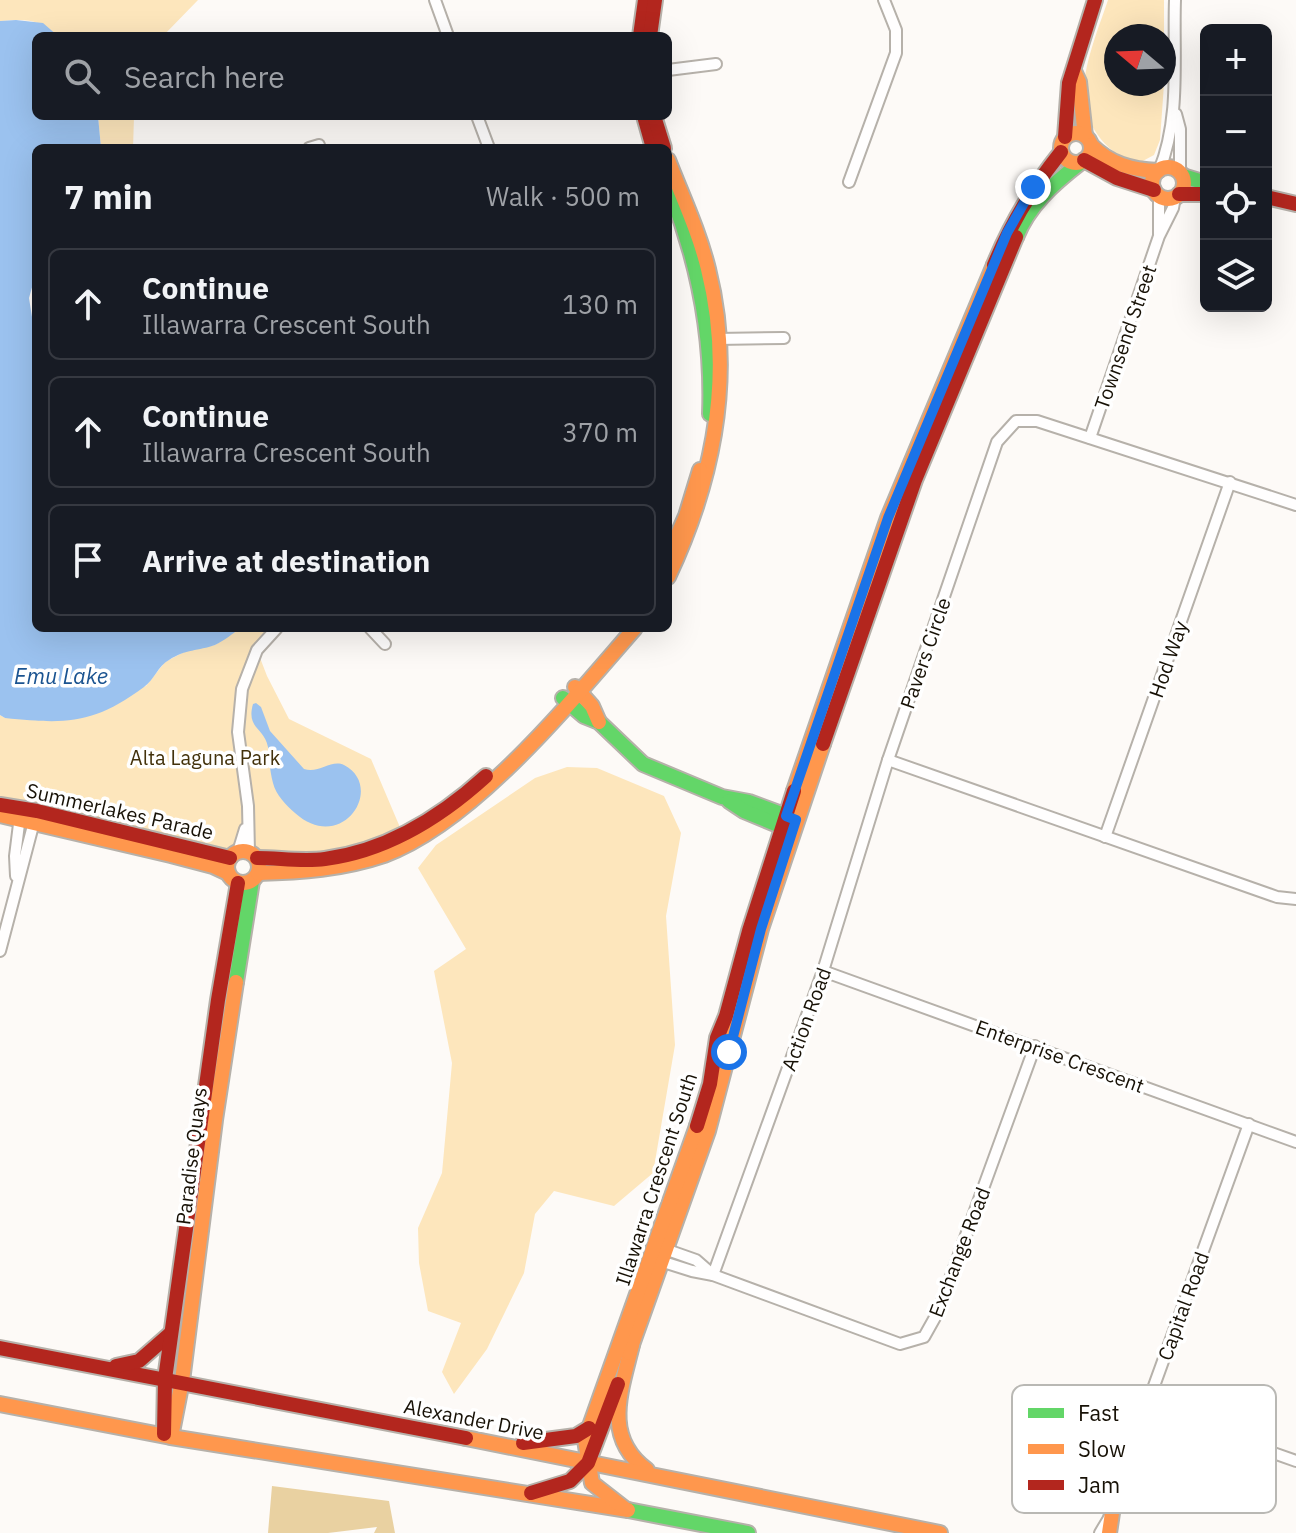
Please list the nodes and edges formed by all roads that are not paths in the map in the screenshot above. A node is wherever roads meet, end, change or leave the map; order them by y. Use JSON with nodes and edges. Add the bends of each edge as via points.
{"nodes":[{"id":1,"x":435,"y":0,"type":"edge"},
{"id":2,"x":645,"y":0,"type":"edge"},
{"id":3,"x":655,"y":0,"type":"edge"},
{"id":4,"x":884,"y":0,"type":"edge"},
{"id":5,"x":1095,"y":0,"type":"edge"},
{"id":6,"x":1175,"y":0,"type":"edge"},
{"id":7,"x":447,"y":32,"type":"edge"},
{"id":8,"x":641,"y":32,"type":"edge"},
{"id":9,"x":651,"y":32,"type":"edge"},
{"id":10,"x":716,"y":64,"type":"dead end"},
{"id":11,"x":672,"y":70,"type":"edge"},
{"id":12,"x":1074,"y":71,"type":"junction"},
{"id":13,"x":1174,"y":108,"type":"junction"},
{"id":14,"x":478,"y":120,"type":"edge"},
{"id":15,"x":645,"y":120,"type":"edge"},
{"id":16,"x":655,"y":120,"type":"edge"},
{"id":17,"x":1088,"y":140,"type":"junction"},
{"id":18,"x":488,"y":144,"type":"edge"},
{"id":19,"x":652,"y":144,"type":"edge"},
{"id":20,"x":663,"y":144,"type":"edge"},
{"id":21,"x":1063,"y":145,"type":"junction"},
{"id":22,"x":1082,"y":162,"type":"junction"},
{"id":23,"x":672,"y":171,"type":"edge"},
{"id":24,"x":1159,"y":171,"type":"junction"},
{"id":25,"x":1181,"y":174,"type":"junction"},
{"id":26,"x":1200,"y":181,"type":"edge"},
{"id":27,"x":849,"y":182,"type":"dead end"},
{"id":28,"x":1155,"y":191,"type":"junction"},
{"id":29,"x":1200,"y":194,"type":"edge"},
{"id":30,"x":1177,"y":196,"type":"junction"},
{"id":31,"x":672,"y":197,"type":"edge"},
{"id":32,"x":1272,"y":198,"type":"edge"},
{"id":33,"x":1296,"y":204,"type":"edge"},
{"id":34,"x":1159,"y":236,"type":"junction"},
{"id":35,"x":784,"y":338,"type":"dead end"},
{"id":36,"x":716,"y":339,"type":"junction"},
{"id":37,"x":1090,"y":438,"type":"junction"},
{"id":38,"x":1230,"y":482,"type":"junction"},
{"id":39,"x":1296,"y":505,"type":"edge"},
{"id":40,"x":672,"y":546,"type":"edge"},
{"id":41,"x":672,"y":569,"type":"edge"},
{"id":42,"x":273,"y":632,"type":"edge"},
{"id":43,"x":374,"y":632,"type":"edge"},
{"id":44,"x":619,"y":632,"type":"edge"},
{"id":45,"x":631,"y":632,"type":"edge"},
{"id":46,"x":385,"y":644,"type":"dead end"},
{"id":47,"x":576,"y":688,"type":"junction"},
{"id":48,"x":565,"y":700,"type":"junction"},
{"id":49,"x":599,"y":722,"type":"junction"},
{"id":50,"x":888,"y":760,"type":"junction"},
{"id":51,"x":0,"y":805,"type":"edge"},
{"id":52,"x":0,"y":815,"type":"edge"},
{"id":53,"x":28,"y":815,"type":"junction"},
{"id":54,"x":789,"y":823,"type":"junction"},
{"id":55,"x":1105,"y":837,"type":"junction"},
{"id":56,"x":244,"y":866,"type":"junction"},
{"id":57,"x":1296,"y":899,"type":"edge"},
{"id":58,"x":0,"y":951,"type":"edge"},
{"id":59,"x":823,"y":971,"type":"junction"},
{"id":60,"x":218,"y":1000,"type":"junction"},
{"id":61,"x":234,"y":1002,"type":"junction"},
{"id":62,"x":1035,"y":1046,"type":"junction"},
{"id":63,"x":1249,"y":1124,"type":"junction"},
{"id":64,"x":1296,"y":1142,"type":"edge"},
{"id":65,"x":660,"y":1254,"type":"junction"},
{"id":66,"x":713,"y":1275,"type":"junction"},
{"id":67,"x":171,"y":1333,"type":"junction"},
{"id":68,"x":632,"y":1345,"type":"junction"},
{"id":69,"x":0,"y":1348,"type":"edge"},
{"id":70,"x":107,"y":1368,"type":"junction"},
{"id":71,"x":165,"y":1379,"type":"junction"},
{"id":72,"x":182,"y":1381,"type":"junction"},
{"id":73,"x":1154,"y":1385,"type":"edge"},
{"id":74,"x":0,"y":1404,"type":"edge"},
{"id":75,"x":589,"y":1428,"type":"junction"},
{"id":76,"x":167,"y":1435,"type":"junction"},
{"id":77,"x":493,"y":1444,"type":"junction"},
{"id":78,"x":1276,"y":1454,"type":"edge"},
{"id":79,"x":1296,"y":1461,"type":"edge"},
{"id":80,"x":588,"y":1463,"type":"junction"},
{"id":81,"x":659,"y":1476,"type":"junction"},
{"id":82,"x":527,"y":1494,"type":"junction"},
{"id":83,"x":626,"y":1510,"type":"junction"},
{"id":84,"x":1112,"y":1513,"type":"joint"},
{"id":85,"x":748,"y":1533,"type":"edge"},
{"id":86,"x":940,"y":1533,"type":"edge"},
{"id":87,"x":1100,"y":1533,"type":"edge"},
{"id":88,"x":1109,"y":1533,"type":"edge"}],
"edges":[{"from":1,"to":7,"type":"street"},
{"from":2,"to":8,"type":"street"},
{"from":3,"to":9,"type":"street"},
{"from":4,"to":27,"type":"street","via":[[896,30],[896,53]]},
{"from":5,"to":12,"type":"street"},
{"from":6,"to":13,"type":"street"},
{"from":10,"to":11,"type":"street"},
{"from":12,"to":17,"type":"street"},
{"from":12,"to":21,"type":"street"},
{"from":13,"to":24,"type":"street"},
{"from":13,"to":25,"type":"street"},
{"from":14,"to":18,"type":"street"},
{"from":15,"to":19,"type":"street"},
{"from":16,"to":20,"type":"street"},
{"from":17,"to":21,"type":"street","via":[[1077,132]]},
{"from":17,"to":22,"type":"street","via":[[1090,154]]},
{"from":17,"to":24,"type":"street","via":[[1106,159],[1124,167]]},
{"from":21,"to":22,"type":"street","via":[[1066,160]]},
{"from":21,"to":54,"type":"street","name":"Illawarra Crescent South","via":[[1007,233],[888,518]]},
{"from":22,"to":28,"type":"street"},
{"from":22,"to":54,"type":"street","name":"Illawarra Crescent South","via":[[1038,199],[1016,235],[915,480]]},
{"from":23,"to":36,"type":"street","via":[[708,269]]},
{"from":24,"to":25,"type":"street","via":[[1167,167]]},
{"from":24,"to":28,"type":"street","via":[[1153,180]]},
{"from":25,"to":26,"type":"street"},
{"from":25,"to":30,"type":"street","via":[[1184,186]]},
{"from":28,"to":30,"type":"street","via":[[1165,198]]},
{"from":28,"to":34,"type":"street","name":"Townsend Street"},
{"from":29,"to":30,"type":"street"},
{"from":30,"to":34,"type":"street","name":"Townsend Street"},
{"from":31,"to":36,"type":"street"},
{"from":32,"to":33,"type":"street"},
{"from":34,"to":37,"type":"street","name":"Townsend Street"},
{"from":35,"to":36,"type":"street"},
{"from":36,"to":40,"type":"street","via":[[706,444]]},
{"from":36,"to":41,"type":"street","via":[[721,394],[708,478]]},
{"from":37,"to":38,"type":"street","name":"Pavers Circle"},
{"from":37,"to":50,"type":"street","name":"Pavers Circle","via":[[1037,421],[1016,421],[997,442]]},
{"from":38,"to":39,"type":"street","name":"Pavers Circle"},
{"from":38,"to":55,"type":"street","name":"Hod Way"},
{"from":42,"to":56,"type":"street","name":"Paradise Quays","via":[[257,650],[242,689],[238,732],[248,820]]},
{"from":43,"to":46,"type":"street"},
{"from":44,"to":47,"type":"street","name":"Summerlakes Parade"},
{"from":45,"to":47,"type":"street","name":"Summerlakes Parade"},
{"from":47,"to":48,"type":"street","name":"Summerlakes Parade"},
{"from":47,"to":49,"type":"street"},
{"from":48,"to":49,"type":"street"},
{"from":48,"to":56,"type":"street","name":"Summerlakes Parade","via":[[478,784],[413,828],[373,847],[324,859]]},
{"from":49,"to":54,"type":"street","via":[[643,764],[722,797],[749,802]]},
{"from":50,"to":55,"type":"street"},
{"from":50,"to":59,"type":"street","name":"Action Road"},
{"from":51,"to":53,"type":"street","name":"Summerlakes Parade"},
{"from":52,"to":53,"type":"street","name":"Summerlakes Parade"},
{"from":53,"to":56,"type":"street","name":"Summerlakes Parade"},
{"from":53,"to":58,"type":"street"},
{"from":54,"to":65,"type":"street","name":"Illawarra Crescent South","via":[[749,931]]},
{"from":55,"to":57,"type":"street"},
{"from":56,"to":60,"type":"street","name":"Paradise Quays"},
{"from":56,"to":61,"type":"street","name":"Paradise Quays"},
{"from":59,"to":62,"type":"street","name":"Enterprise Crescent"},
{"from":59,"to":66,"type":"street","name":"Action Road"},
{"from":60,"to":61,"type":"street"},
{"from":60,"to":67,"type":"street","name":"Paradise Quays"},
{"from":61,"to":72,"type":"street","name":"Paradise Quays"},
{"from":62,"to":63,"type":"street","name":"Enterprise Crescent"},
{"from":62,"to":66,"type":"street","name":"Exchange Road","via":[[938,1312],[924,1337],[900,1344]]},
{"from":63,"to":64,"type":"street","name":"Enterprise Crescent"},
{"from":63,"to":73,"type":"street","name":"Capital Road"},
{"from":65,"to":66,"type":"street","name":"Exchange Road","via":[[696,1260]]},
{"from":65,"to":68,"type":"street","name":"Illawarra Crescent South"},
{"from":65,"to":75,"type":"street","name":"Illawarra Crescent South"},
{"from":67,"to":70,"type":"street","via":[[139,1361]]},
{"from":67,"to":71,"type":"street","name":"Paradise Quays"},
{"from":68,"to":80,"type":"street","name":"Illawarra Crescent South"},
{"from":68,"to":81,"type":"street","via":[[618,1437],[632,1461]]},
{"from":69,"to":70,"type":"street","name":"Alexander Drive"},
{"from":70,"to":71,"type":"street","name":"Alexander Drive"},
{"from":71,"to":72,"type":"street","name":"Alexander Drive"},
{"from":71,"to":76,"type":"street","name":"Paradise Quays"},
{"from":72,"to":76,"type":"street","name":"Paradise Quays"},
{"from":72,"to":77,"type":"street","name":"Alexander Drive"},
{"from":74,"to":76,"type":"street"},
{"from":75,"to":77,"type":"street","via":[[576,1436],[536,1443]]},
{"from":75,"to":80,"type":"street","name":"Illawarra Crescent South"},
{"from":76,"to":82,"type":"street"},
{"from":77,"to":80,"type":"street","name":"Alexander Drive"},
{"from":78,"to":79,"type":"street"},
{"from":80,"to":81,"type":"street","name":"Alexander Drive"},
{"from":80,"to":82,"type":"street","via":[[570,1481]]},
{"from":80,"to":83,"type":"street","via":[[595,1487]]},
{"from":81,"to":86,"type":"street","name":"Alexander Drive"},
{"from":82,"to":83,"type":"street"},
{"from":83,"to":85,"type":"street"},
{"from":84,"to":87,"type":"street","name":"Capital Road"},
{"from":84,"to":88,"type":"street"}]}
